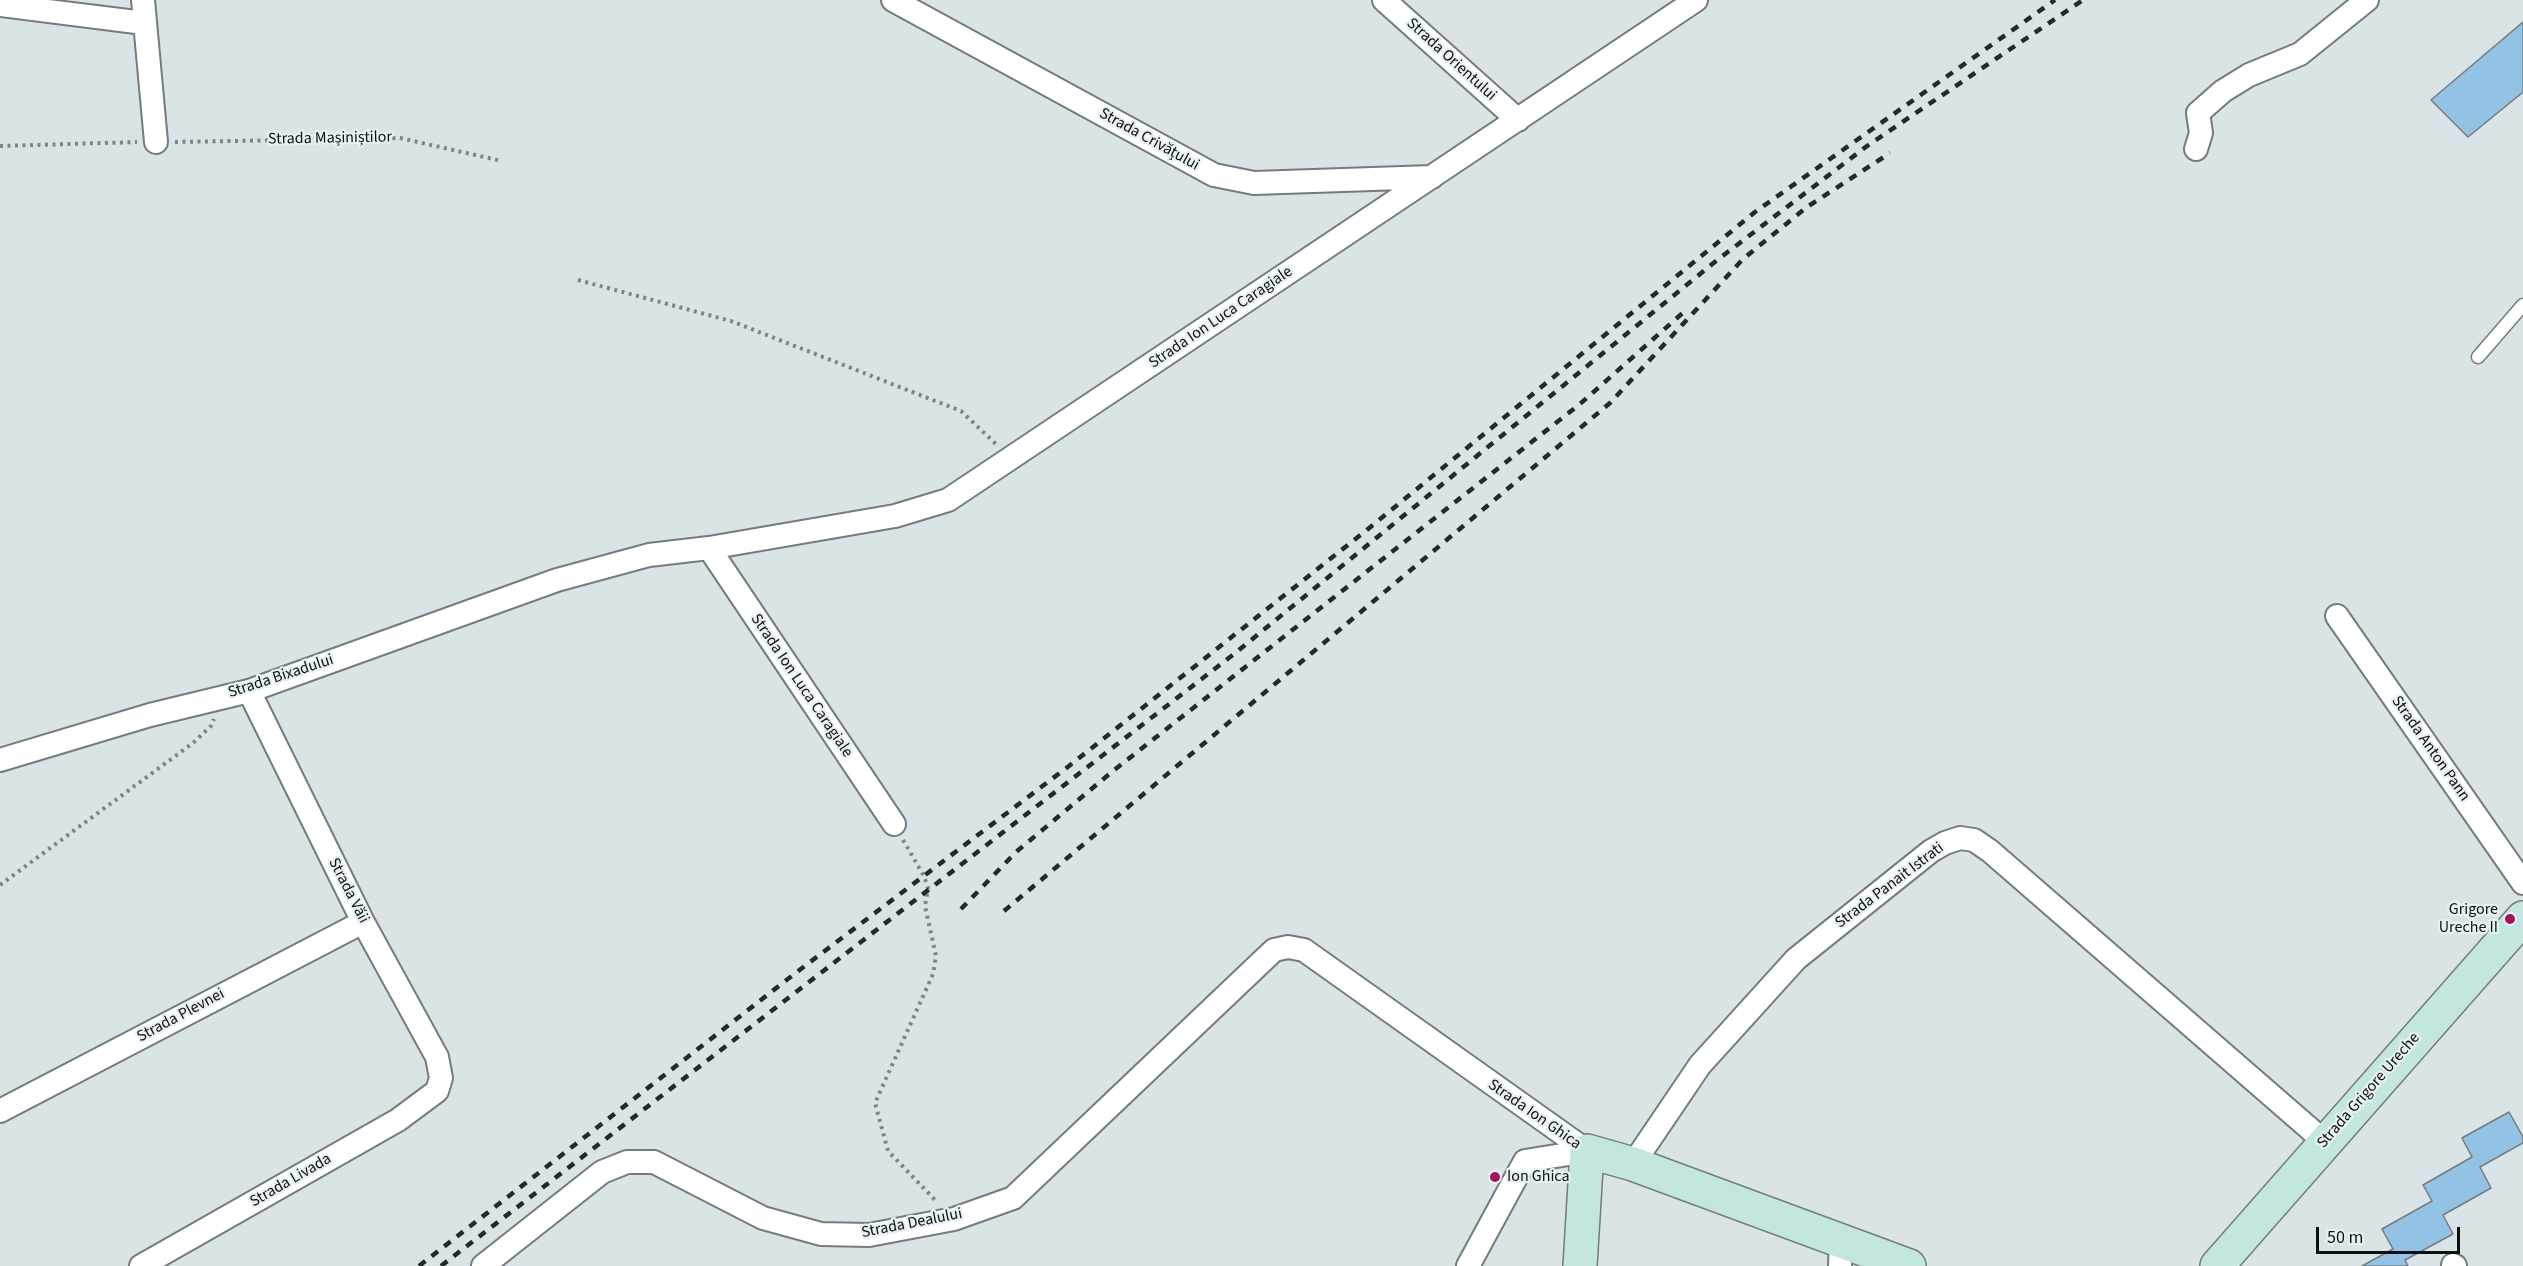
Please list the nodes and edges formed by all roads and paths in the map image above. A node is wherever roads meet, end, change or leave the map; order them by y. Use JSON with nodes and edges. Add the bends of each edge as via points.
{"nodes":[{"id":1,"x":143,"y":0,"type":"edge"},
{"id":2,"x":893,"y":0,"type":"edge"},
{"id":3,"x":1384,"y":0,"type":"edge"},
{"id":4,"x":1696,"y":0,"type":"edge"},
{"id":5,"x":2367,"y":0,"type":"edge"},
{"id":6,"x":0,"y":5,"type":"edge"},
{"id":7,"x":144,"y":22,"type":"junction"},
{"id":8,"x":1518,"y":120,"type":"junction"},
{"id":9,"x":156,"y":142,"type":"junction"},
{"id":10,"x":0,"y":146,"type":"edge"},
{"id":11,"x":2196,"y":149,"type":"dead end"},
{"id":12,"x":502,"y":161,"type":"dead end"},
{"id":13,"x":1432,"y":177,"type":"junction"},
{"id":14,"x":578,"y":280,"type":"dead end"},
{"id":15,"x":2523,"y":305,"type":"edge"},
{"id":16,"x":2478,"y":357,"type":"dead end"},
{"id":17,"x":1010,"y":458,"type":"junction"},
{"id":18,"x":709,"y":548,"type":"junction"},
{"id":19,"x":557,"y":580,"type":"joint"},
{"id":20,"x":2337,"y":616,"type":"dead end"},
{"id":21,"x":249,"y":691,"type":"junction"},
{"id":22,"x":224,"y":695,"type":"junction"},
{"id":23,"x":0,"y":760,"type":"edge"},
{"id":24,"x":894,"y":824,"type":"joint"},
{"id":25,"x":2523,"y":883,"type":"edge"},
{"id":26,"x":0,"y":885,"type":"edge"},
{"id":27,"x":2523,"y":918,"type":"edge"},
{"id":28,"x":363,"y":922,"type":"junction"},
{"id":29,"x":1288,"y":947,"type":"joint"},
{"id":30,"x":437,"y":1091,"type":"joint"},
{"id":31,"x":0,"y":1111,"type":"edge"},
{"id":32,"x":2325,"y":1142,"type":"junction"},
{"id":33,"x":1587,"y":1151,"type":"junction"},
{"id":34,"x":1633,"y":1164,"type":"junction"},
{"id":35,"x":954,"y":1219,"type":"junction"},
{"id":36,"x":1840,"y":1253,"type":"edge"},
{"id":37,"x":141,"y":1266,"type":"edge"},
{"id":38,"x":483,"y":1266,"type":"edge"},
{"id":39,"x":1468,"y":1266,"type":"edge"},
{"id":40,"x":1580,"y":1266,"type":"edge"},
{"id":41,"x":1909,"y":1266,"type":"edge"},
{"id":42,"x":2217,"y":1266,"type":"edge"}],
"edges":[{"from":1,"to":7,"type":"street"},
{"from":2,"to":13,"type":"street","name":"Strada Crivățului","via":[[1214,175],[1254,183]]},
{"from":3,"to":8,"type":"street","name":"Strada Orientului"},
{"from":4,"to":8,"type":"street","name":"Strada Ion Luca Caragiale"},
{"from":5,"to":11,"type":"street","via":[[2300,54],[2249,75],[2223,91],[2198,113],[2201,133]]},
{"from":6,"to":7,"type":"street"},
{"from":7,"to":9,"type":"street"},
{"from":8,"to":13,"type":"street","name":"Strada Ion Luca Caragiale"},
{"from":9,"to":10,"type":"path","name":"Strada Mașiniștilor"},
{"from":9,"to":12,"type":"path","name":"Strada Mașiniștilor","via":[[400,138]]},
{"from":13,"to":17,"type":"street","name":"Strada Ion Luca Caragiale"},
{"from":14,"to":17,"type":"path","via":[[731,321],[961,411]]},
{"from":15,"to":16,"type":"lane"},
{"from":17,"to":18,"type":"street","name":"Strada Ion Luca Caragiale","via":[[948,500],[896,516]]},
{"from":18,"to":19,"type":"street","name":"Strada Ion Luca Caragiale","via":[[649,555]]},
{"from":18,"to":24,"type":"street","name":"Strada Ion Luca Caragiale"},
{"from":19,"to":21,"type":"street","name":"Strada Bixadului"},
{"from":20,"to":25,"type":"street","name":"Strada Anton Pann"},
{"from":21,"to":22,"type":"street","name":"Strada Bixadului"},
{"from":21,"to":28,"type":"street","name":"Strada Văii"},
{"from":22,"to":23,"type":"street","name":"Strada Bixadului"},
{"from":22,"to":26,"type":"path","via":[[212,726],[193,743]]},
{"from":24,"to":35,"type":"path","via":[[928,888],[925,906],[936,956],[933,974],[875,1103],[888,1151]]},
{"from":27,"to":32,"type":"street","name":"Strada Grigore Ureche"},
{"from":28,"to":30,"type":"street","name":"Strada Văii","via":[[436,1057],[441,1078]]},
{"from":28,"to":31,"type":"street","name":"Strada Plevnei"},
{"from":29,"to":33,"type":"street","name":"Strada Ion Ghica","via":[[1304,950]]},
{"from":29,"to":35,"type":"street","name":"Strada Dealului","via":[[1274,950],[1013,1198]]},
{"from":30,"to":37,"type":"street","name":"Strada Livada","via":[[398,1120]]},
{"from":32,"to":34,"type":"street","name":"Strada Panait Istrati","via":[[1990,851],[1974,840],[1960,838],[1931,851],[1796,959],[1700,1065]]},
{"from":32,"to":42,"type":"street","name":"Strada Grigore Ureche"},
{"from":33,"to":34,"type":"street","name":"Strada Ion Ghica"},
{"from":33,"to":39,"type":"street","via":[[1525,1161]]},
{"from":33,"to":40,"type":"street"},
{"from":34,"to":36,"type":"street","name":"Strada Ion Ghica"},
{"from":35,"to":38,"type":"street","name":"Strada Dealului","via":[[869,1235],[821,1234],[763,1218],[654,1162],[627,1162],[602,1172]]},
{"from":36,"to":41,"type":"street","name":"Strada Ion Ghica"}]}
